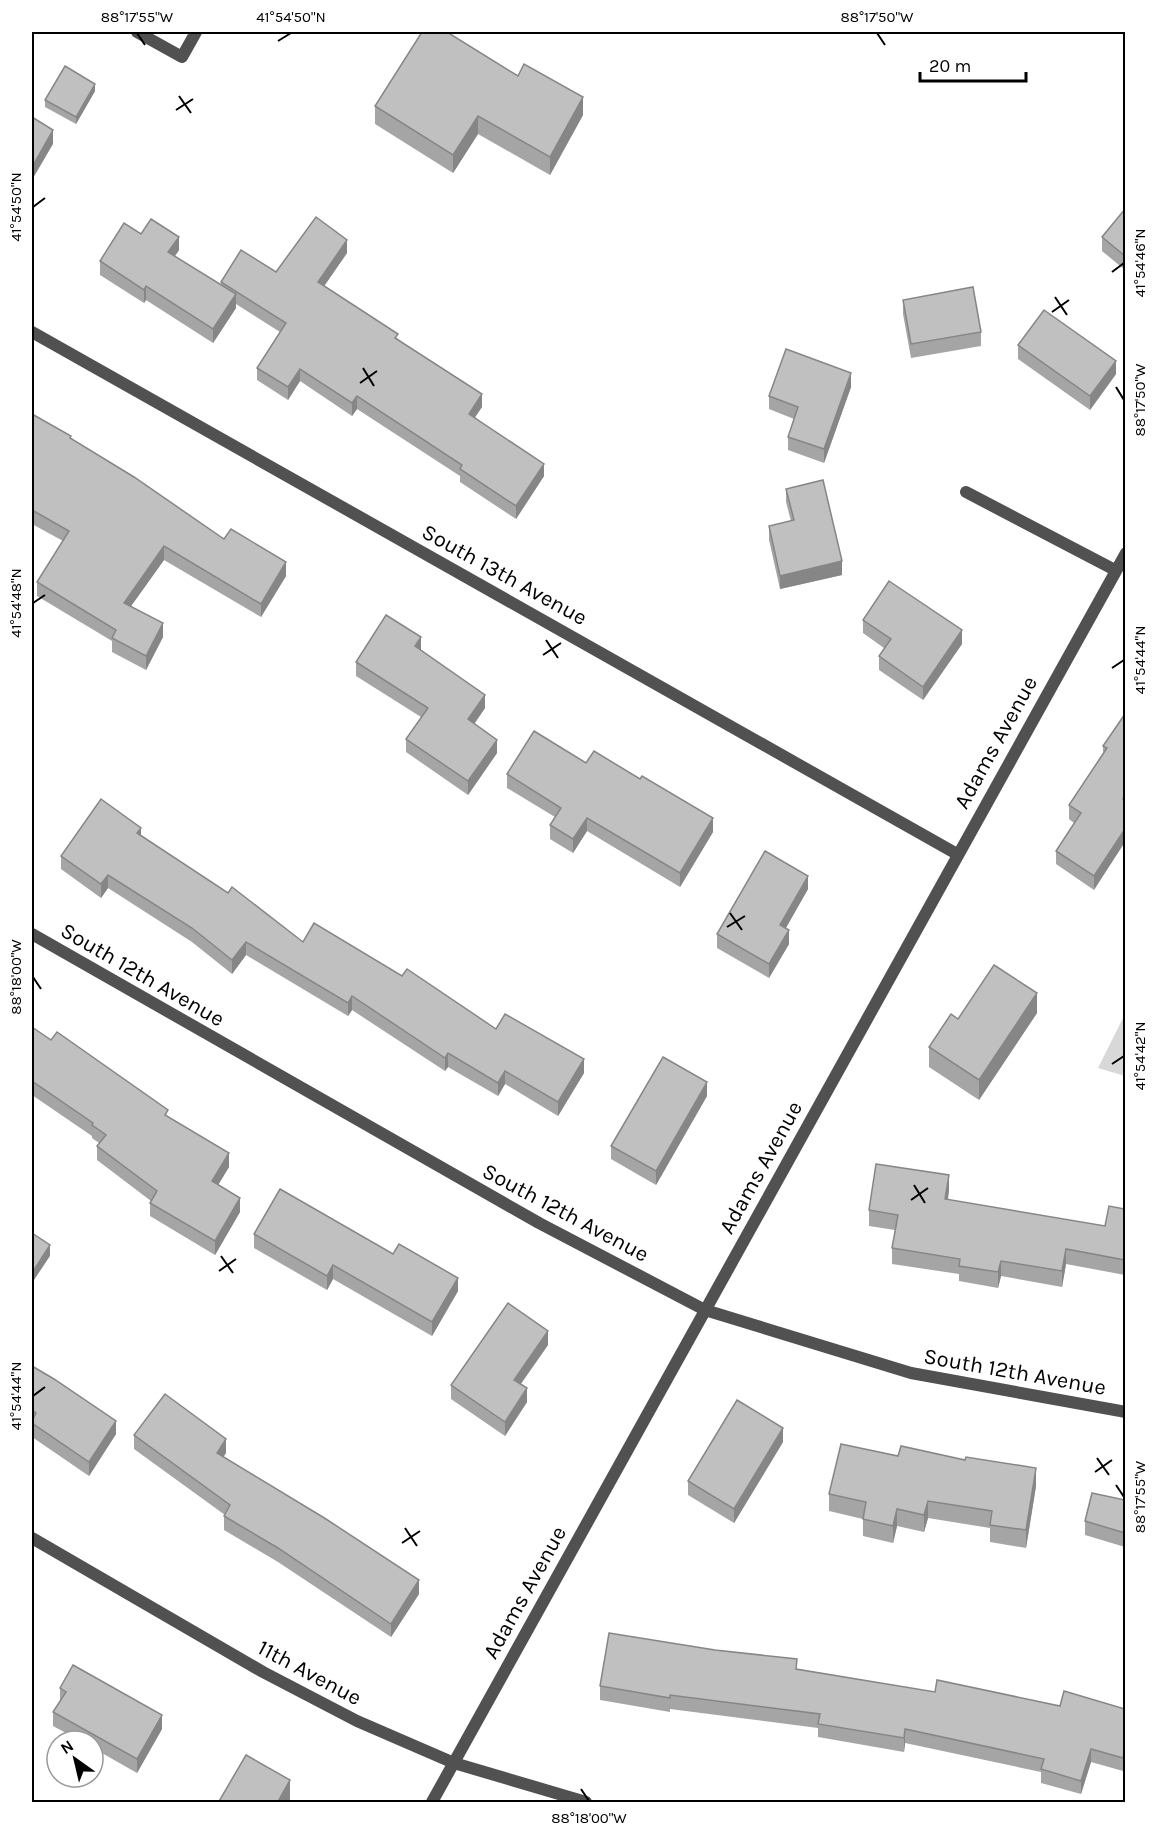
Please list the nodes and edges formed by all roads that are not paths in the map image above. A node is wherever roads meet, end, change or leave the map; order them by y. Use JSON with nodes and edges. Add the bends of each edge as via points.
{"nodes":[{"id":1,"x":137,"y":32,"type":"edge"},
{"id":2,"x":196,"y":32,"type":"edge"},
{"id":3,"x":32,"y":332,"type":"edge"},
{"id":4,"x":966,"y":492,"type":"dead end"},
{"id":5,"x":1125,"y":553,"type":"edge"},
{"id":6,"x":1115,"y":570,"type":"junction"},
{"id":7,"x":957,"y":854,"type":"junction"},
{"id":8,"x":32,"y":934,"type":"edge"},
{"id":9,"x":705,"y":1310,"type":"junction"},
{"id":10,"x":1125,"y":1412,"type":"edge"},
{"id":11,"x":32,"y":1538,"type":"edge"},
{"id":12,"x":454,"y":1763,"type":"junction"},
{"id":13,"x":432,"y":1803,"type":"edge"},
{"id":14,"x":586,"y":1803,"type":"edge"}],
"edges":[{"from":1,"to":2,"type":"street","via":[[182,57]]},
{"from":3,"to":7,"type":"street","name":"South 13th Avenue"},
{"from":4,"to":6,"type":"street"},
{"from":5,"to":6,"type":"street","name":"Adams Avenue"},
{"from":6,"to":7,"type":"street","name":"Adams Avenue"},
{"from":7,"to":9,"type":"street","name":"Adams Avenue"},
{"from":8,"to":9,"type":"street","name":"South 12th Avenue","via":[[539,1223]]},
{"from":9,"to":10,"type":"street","name":"South 12th Avenue","via":[[911,1373]]},
{"from":9,"to":12,"type":"street","name":"Adams Avenue"},
{"from":11,"to":12,"type":"street","name":"11th Avenue","via":[[263,1672],[357,1721]]},
{"from":12,"to":13,"type":"street","name":"Adams Avenue"},
{"from":12,"to":14,"type":"street","name":"11th Avenue"}]}
